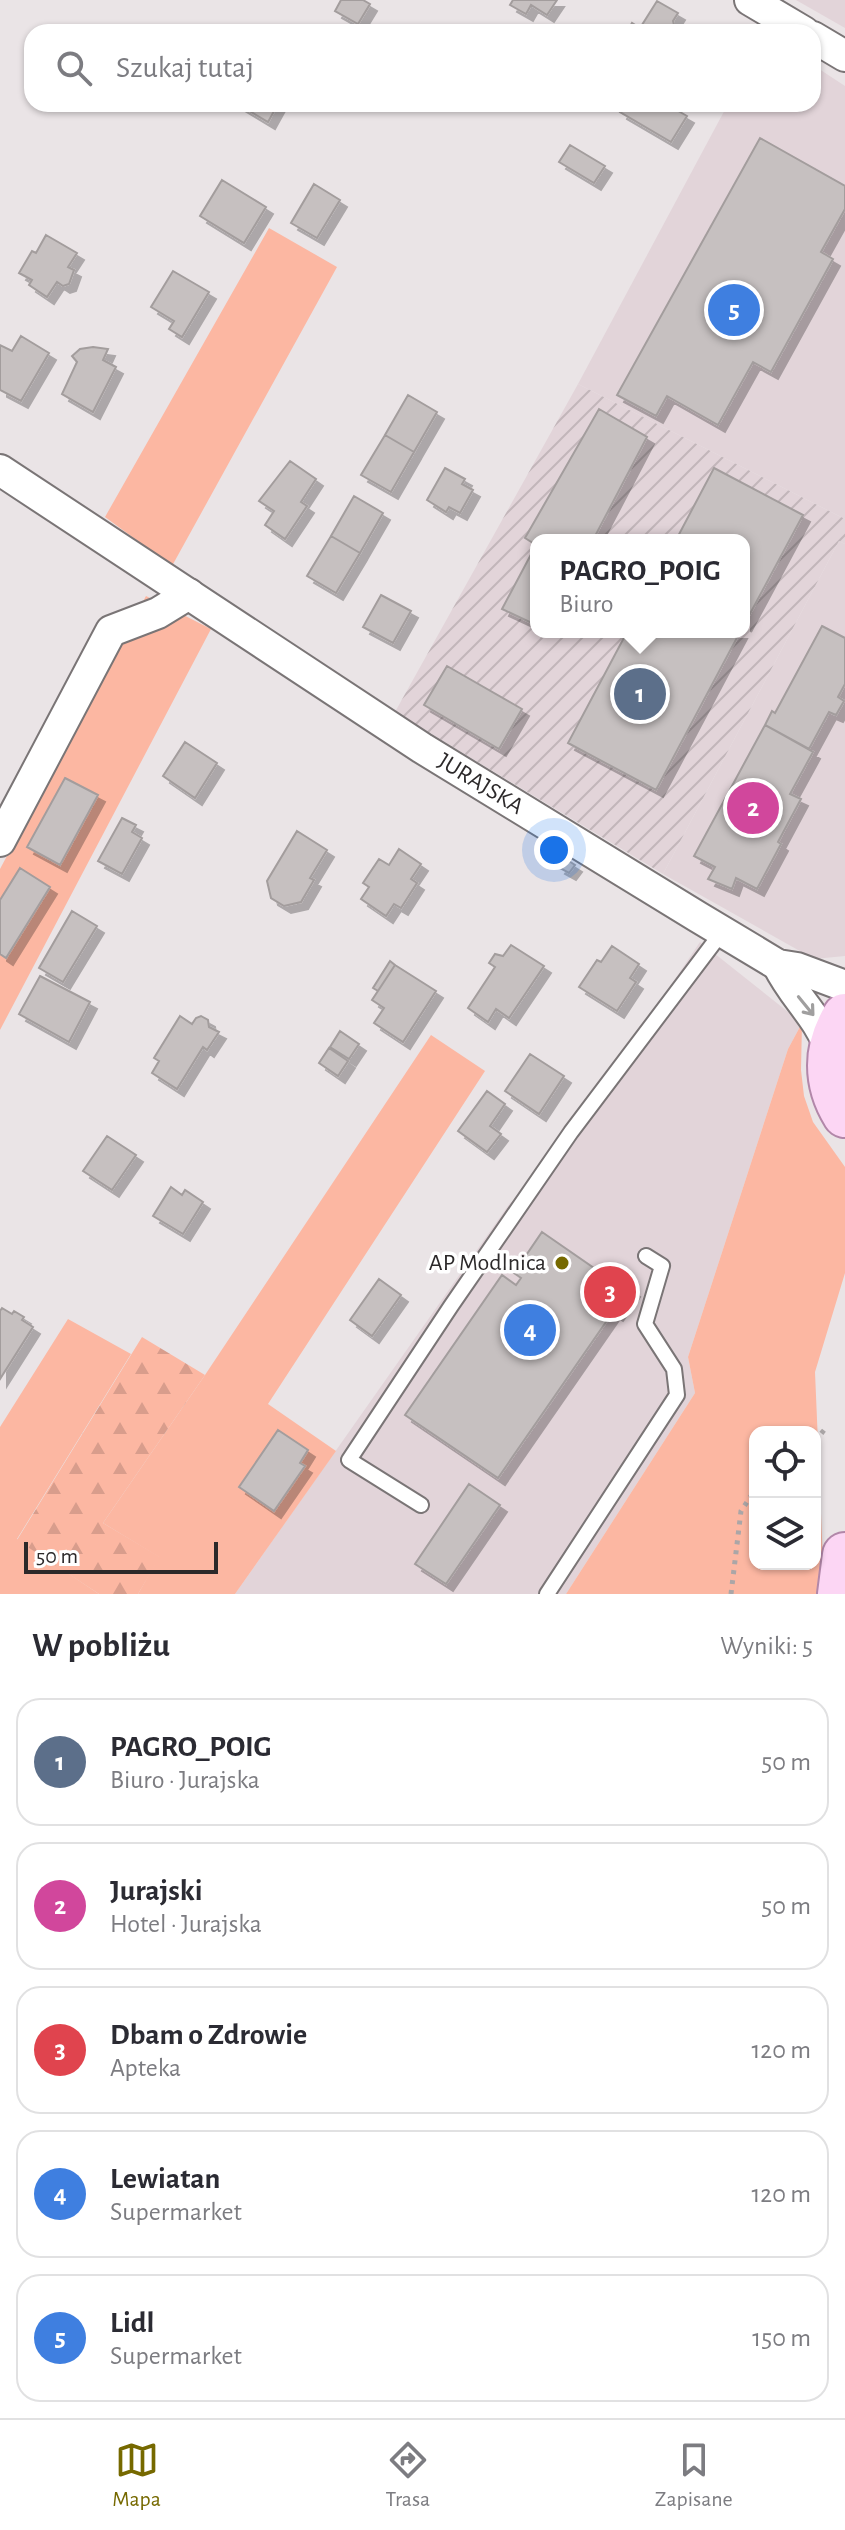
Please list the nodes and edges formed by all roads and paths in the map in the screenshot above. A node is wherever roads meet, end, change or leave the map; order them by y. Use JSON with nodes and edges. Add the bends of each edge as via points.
{"nodes":[{"id":1,"x":750,"y":0,"type":"edge"},
{"id":2,"x":790,"y":24,"type":"edge"},
{"id":3,"x":821,"y":42,"type":"edge"},
{"id":4,"x":845,"y":56,"type":"edge"},
{"id":5,"x":0,"y":470,"type":"edge"},
{"id":6,"x":189,"y":594,"type":"junction"},
{"id":7,"x":0,"y":841,"type":"edge"},
{"id":8,"x":722,"y":932,"type":"junction"},
{"id":9,"x":778,"y":965,"type":"junction"},
{"id":10,"x":845,"y":986,"type":"edge"},
{"id":11,"x":838,"y":1032,"type":"edge"},
{"id":12,"x":845,"y":1115,"type":"edge"},
{"id":13,"x":646,"y":1256,"type":"dead end"},
{"id":14,"x":825,"y":1429,"type":"dead end"},
{"id":15,"x":821,"y":1434,"type":"edge"},
{"id":16,"x":749,"y":1497,"type":"edge"},
{"id":17,"x":421,"y":1505,"type":"dead end"},
{"id":18,"x":845,"y":1555,"type":"edge"},
{"id":19,"x":547,"y":1594,"type":"edge"},
{"id":20,"x":731,"y":1594,"type":"edge"},
{"id":21,"x":840,"y":1594,"type":"edge"}],
"edges":[{"from":1,"to":2,"type":"street"},
{"from":3,"to":4,"type":"street"},
{"from":5,"to":6,"type":"street","name":"JURAJSKA"},
{"from":6,"to":7,"type":"street","via":[[111,631]]},
{"from":6,"to":8,"type":"street","name":"JURAJSKA","via":[[422,748]]},
{"from":8,"to":9,"type":"street","name":"JURAJSKA"},
{"from":8,"to":17,"type":"lane","via":[[571,1132],[349,1460]]},
{"from":9,"to":10,"type":"street","name":"JURAJSKA"},
{"from":9,"to":11,"type":"street","name":"JURAJSKA","one_way":true,"via":[[788,986]]},
{"from":11,"to":12,"type":"main road","via":[[832,1089]]},
{"from":13,"to":19,"type":"lane","via":[[662,1266],[645,1324],[674,1369],[677,1395]]},
{"from":14,"to":15,"type":"path"},
{"from":16,"to":20,"type":"path","via":[[739,1520]]},
{"from":18,"to":21,"type":"main road"}]}
